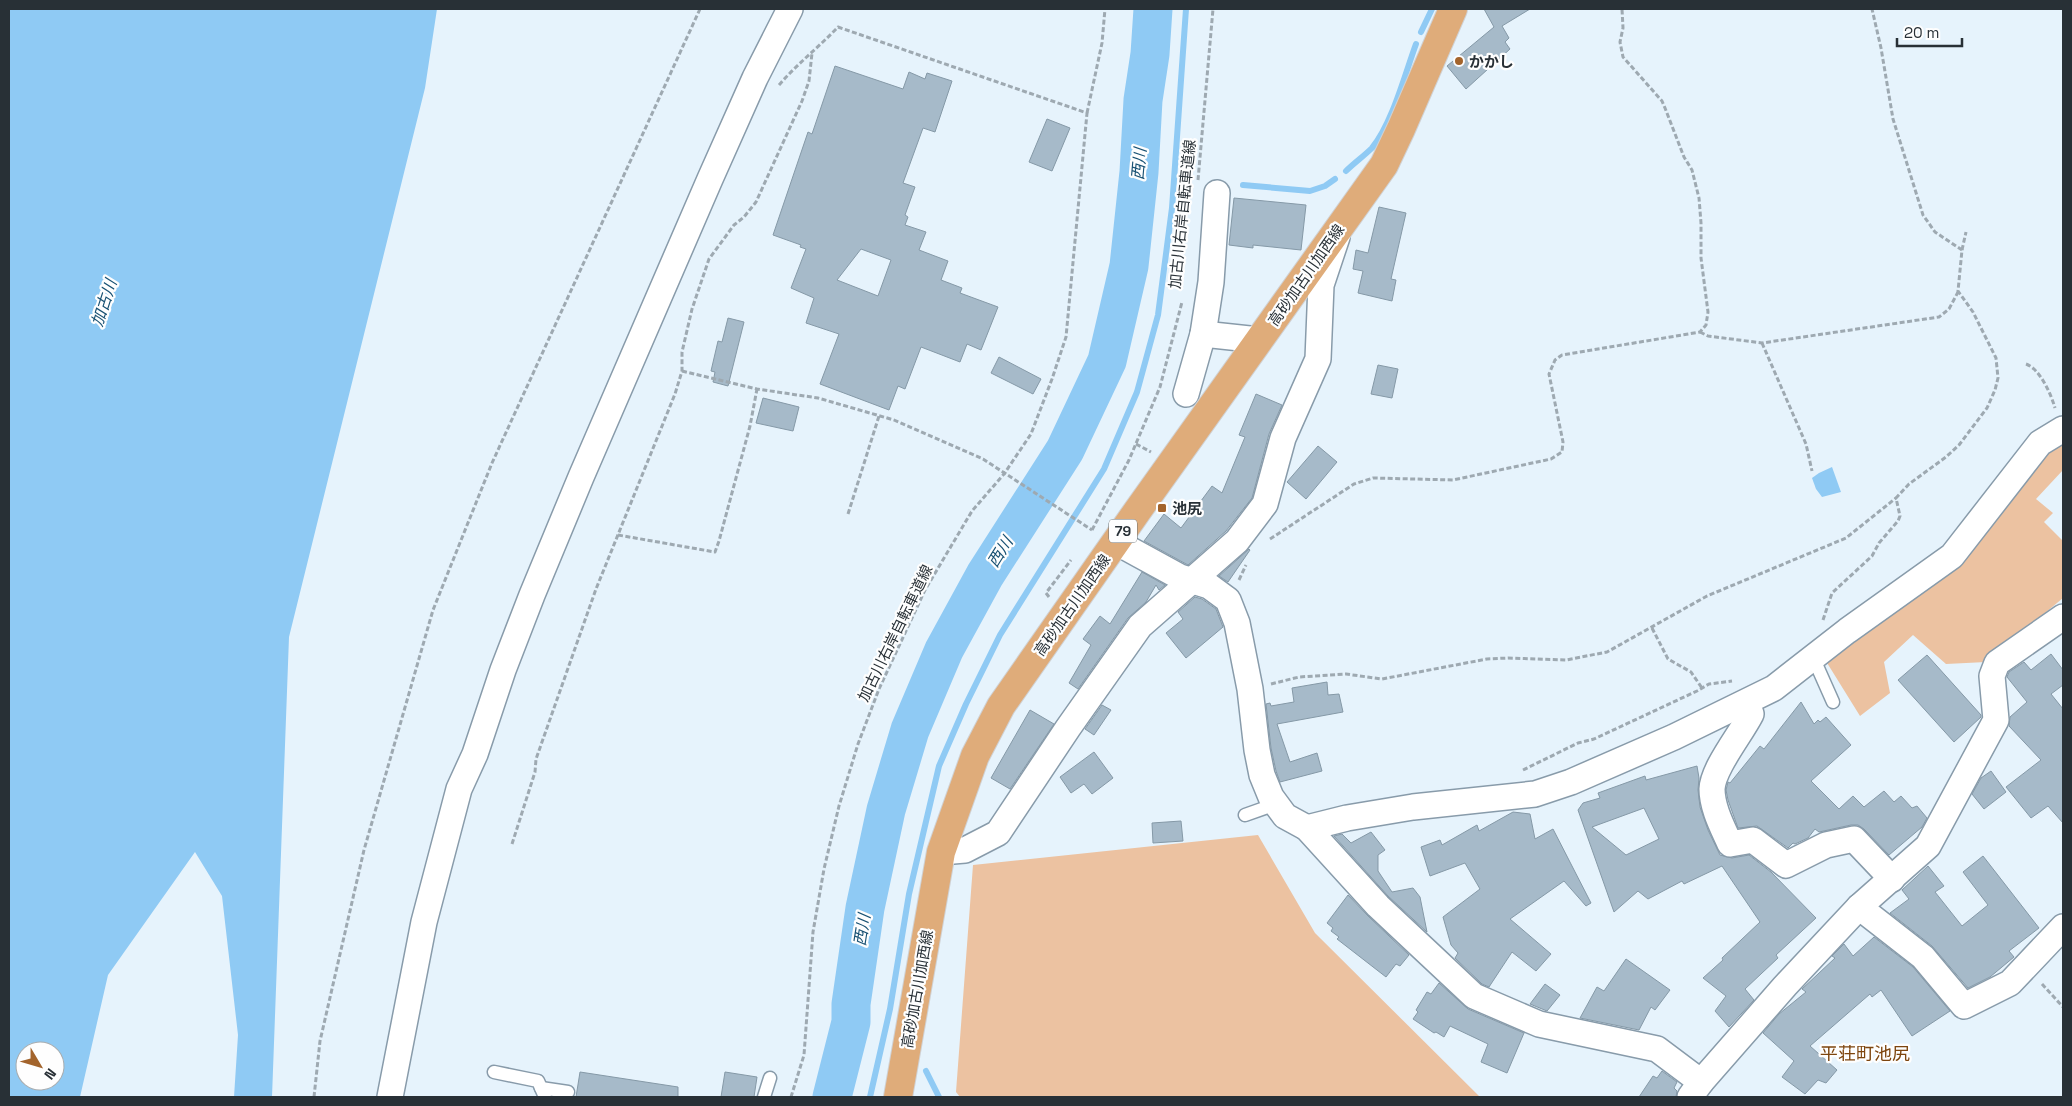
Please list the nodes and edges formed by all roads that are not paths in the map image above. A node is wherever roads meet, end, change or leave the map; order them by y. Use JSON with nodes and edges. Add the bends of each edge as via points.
{"nodes":[{"id":1,"x":790,"y":9,"type":"edge"},
{"id":2,"x":1453,"y":9,"type":"edge"},
{"id":3,"x":1207,"y":191,"type":"road end"},
{"id":4,"x":1342,"y":223,"type":"junction"},
{"id":5,"x":1203,"y":334,"type":"junction"},
{"id":6,"x":1259,"y":340,"type":"junction"},
{"id":7,"x":1186,"y":394,"type":"dead end"},
{"id":8,"x":2063,"y":429,"type":"edge"},
{"id":9,"x":1116,"y":542,"type":"junction"},
{"id":10,"x":1193,"y":581,"type":"junction"},
{"id":11,"x":2061,"y":624,"type":"edge"},
{"id":12,"x":1813,"y":657,"type":"junction"},
{"id":13,"x":1834,"y":702,"type":"dead end"},
{"id":14,"x":1749,"y":704,"type":"junction"},
{"id":15,"x":1276,"y":804,"type":"junction"},
{"id":16,"x":1245,"y":815,"type":"dead end"},
{"id":17,"x":1307,"y":828,"type":"junction"},
{"id":18,"x":941,"y":852,"type":"junction"},
{"id":19,"x":1892,"y":879,"type":"junction"},
{"id":20,"x":1859,"y":907,"type":"junction"},
{"id":21,"x":2063,"y":927,"type":"edge"},
{"id":22,"x":494,"y":1072,"type":"dead end"},
{"id":23,"x":770,"y":1078,"type":"dead end"},
{"id":24,"x":1695,"y":1090,"type":"edge"},
{"id":25,"x":543,"y":1092,"type":"edge"},
{"id":26,"x":568,"y":1092,"type":"dead end"},
{"id":27,"x":390,"y":1097,"type":"edge"},
{"id":28,"x":764,"y":1097,"type":"edge"},
{"id":29,"x":898,"y":1097,"type":"edge"}],
"edges":[{"from":1,"to":27,"type":"street","via":[[710,179],[581,477],[532,595],[475,754],[459,789],[424,922]]},
{"from":2,"to":4,"type":"main road","name":"高砂加古川加西線","number":"79","via":[[1384,165]]},
{"from":3,"to":5,"type":"street","via":[[1211,282]]},
{"from":4,"to":6,"type":"main road","name":"高砂加古川加西線","number":"79"},
{"from":4,"to":10,"type":"street","via":[[1321,286],[1318,359],[1283,438],[1265,504],[1237,541]]},
{"from":5,"to":6,"type":"street"},
{"from":5,"to":7,"type":"street"},
{"from":6,"to":9,"type":"main road","name":"高砂加古川加西線","number":"79"},
{"from":8,"to":12,"type":"street","via":[[2040,443],[1952,556]]},
{"from":9,"to":10,"type":"street"},
{"from":9,"to":18,"type":"main road","name":"高砂加古川加西線","number":"79","via":[[1001,706],[975,756]]},
{"from":10,"to":15,"type":"street","via":[[1209,586],[1228,600],[1237,623],[1250,689],[1256,750],[1262,775]]},
{"from":10,"to":18,"type":"street","via":[[1140,626],[998,833],[965,850]]},
{"from":11,"to":19,"type":"street","via":[[1998,663],[1992,676],[1996,720],[1928,846]]},
{"from":12,"to":13,"type":"lane"},
{"from":12,"to":14,"type":"street"},
{"from":14,"to":17,"type":"street","via":[[1571,782],[1535,794],[1413,808]]},
{"from":14,"to":19,"type":"street","via":[[1712,789],[1715,807],[1730,844],[1754,840],[1786,865],[1826,844],[1854,839]]},
{"from":15,"to":16,"type":"lane"},
{"from":15,"to":17,"type":"street","via":[[1285,816]]},
{"from":17,"to":24,"type":"street","via":[[1378,906],[1474,996],[1539,1024],[1657,1049]]},
{"from":18,"to":29,"type":"main road","name":"高砂加古川加西線","number":"79"},
{"from":19,"to":20,"type":"street"},
{"from":20,"to":21,"type":"street","via":[[1923,957],[1964,1006],[2010,983]]},
{"from":20,"to":24,"type":"street"},
{"from":22,"to":25,"type":"lane","via":[[538,1081]]},
{"from":23,"to":28,"type":"lane"},
{"from":25,"to":26,"type":"lane"}]}
